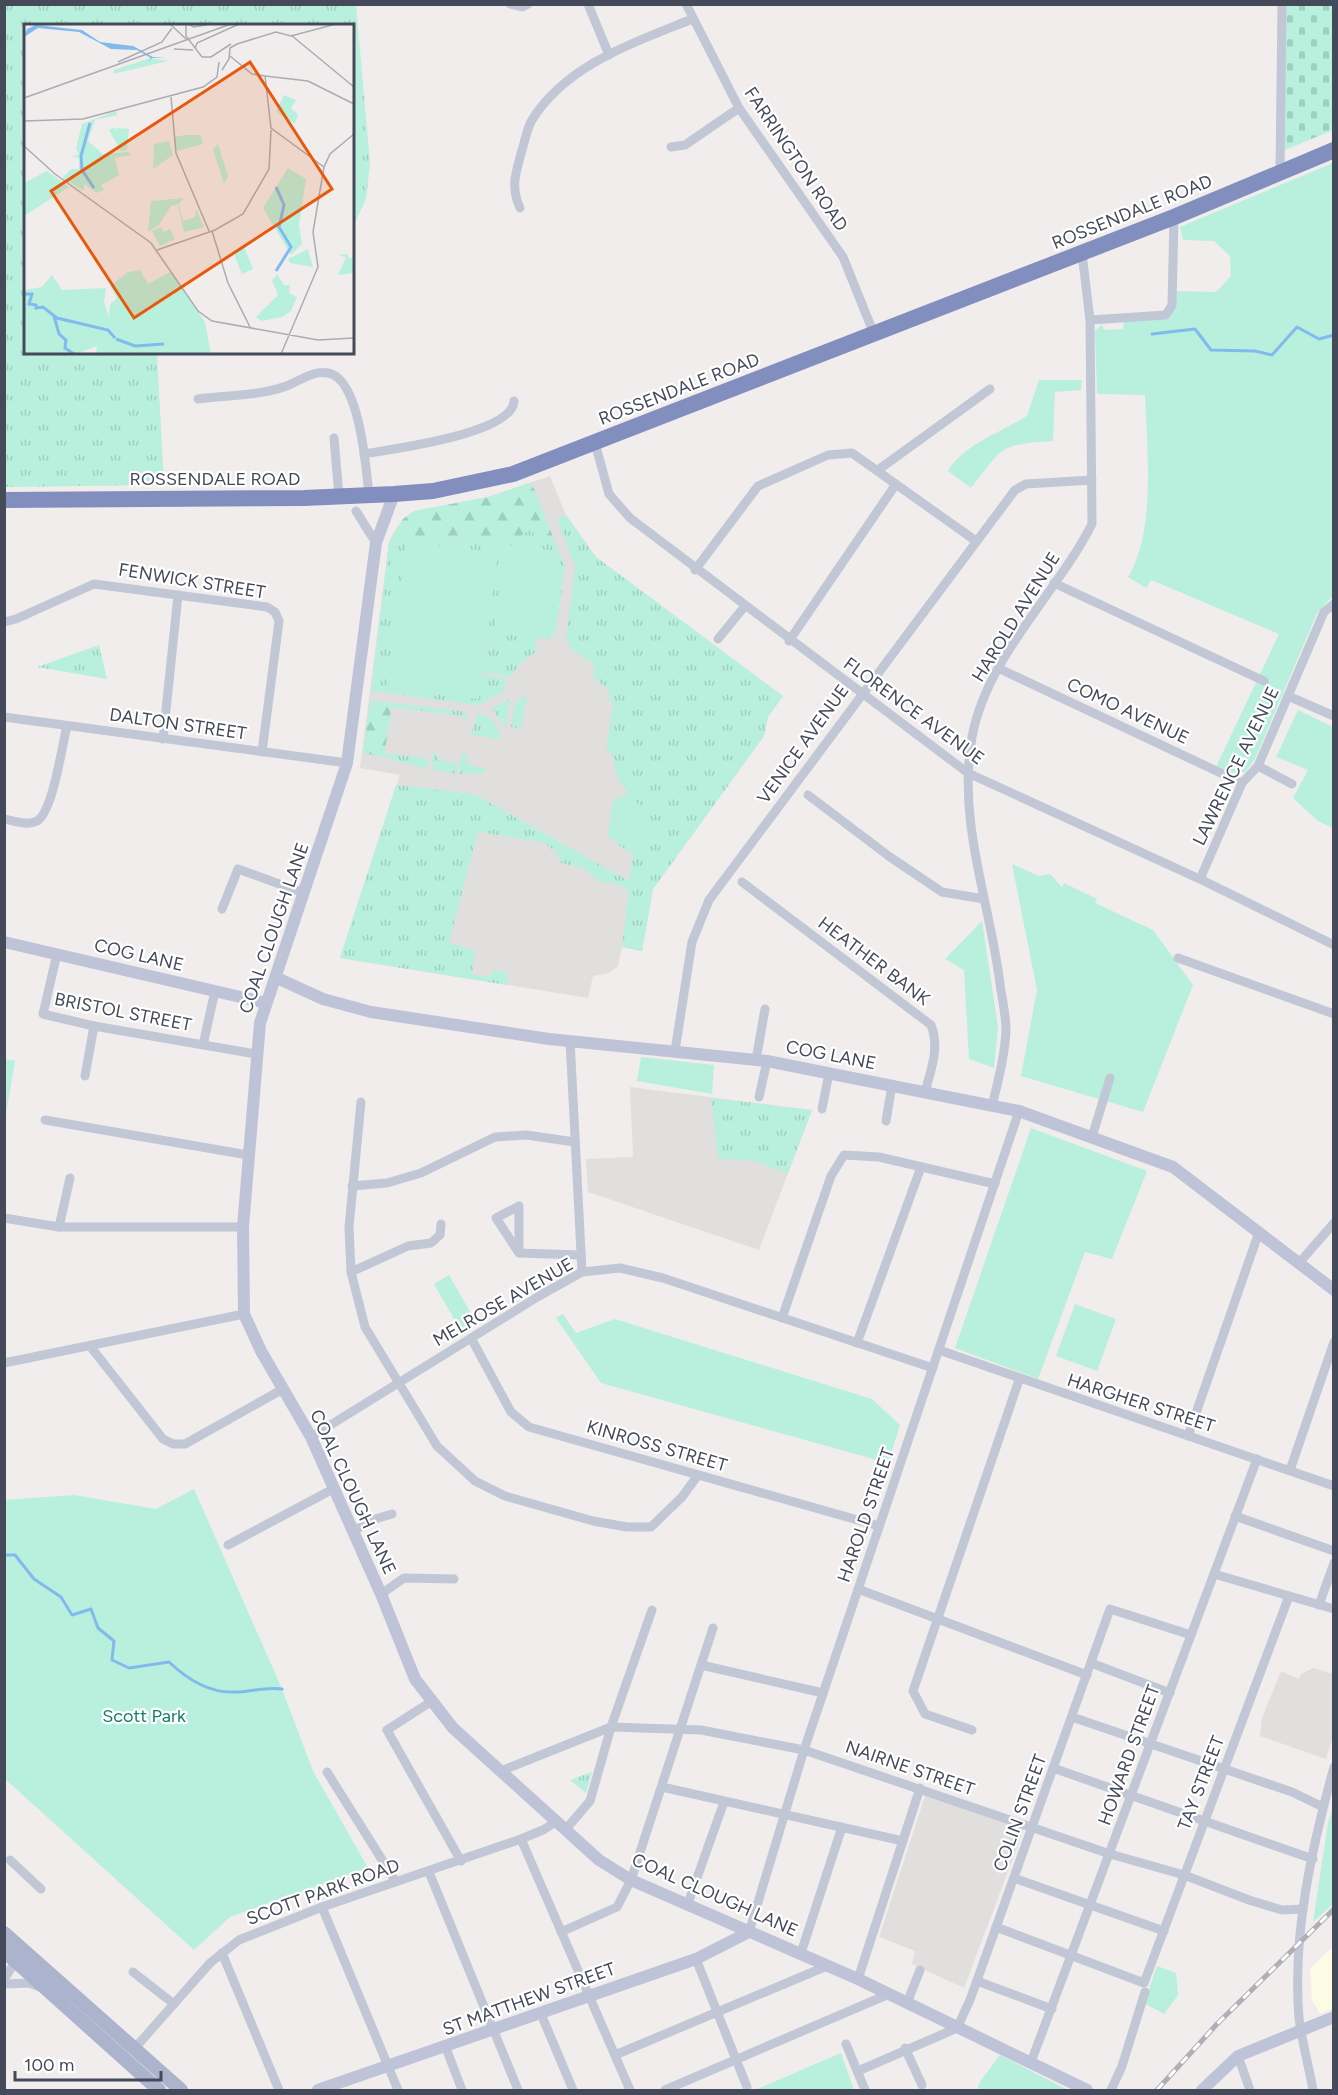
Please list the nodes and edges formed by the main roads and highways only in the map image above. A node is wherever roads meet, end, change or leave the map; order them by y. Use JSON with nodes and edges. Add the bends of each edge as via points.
{"nodes":[{"id":1,"x":1334,"y":150,"type":"edge"},
{"id":2,"x":4,"y":500,"type":"edge"},
{"id":3,"x":4,"y":1933,"type":"edge"},
{"id":4,"x":4,"y":1951,"type":"edge"},
{"id":5,"x":20,"y":1956,"type":"junction"},
{"id":6,"x":50,"y":1983,"type":"junction"},
{"id":7,"x":135,"y":2048,"type":"junction"},
{"id":8,"x":126,"y":2060,"type":"junction"},
{"id":9,"x":159,"y":2091,"type":"edge"},
{"id":10,"x":181,"y":2091,"type":"edge"}],
"edges":[{"from":1,"to":2,"type":"highway","name":"ROSSENDALE ROAD","via":[[1174,217],[513,474],[433,491],[394,494]]},
{"from":3,"to":5,"type":"main road"},
{"from":4,"to":5,"type":"main road"},
{"from":5,"to":6,"type":"main road"},
{"from":6,"to":7,"type":"main road"},
{"from":6,"to":8,"type":"main road"},
{"from":7,"to":8,"type":"main road"},
{"from":7,"to":10,"type":"main road"},
{"from":8,"to":9,"type":"main road"}]}
